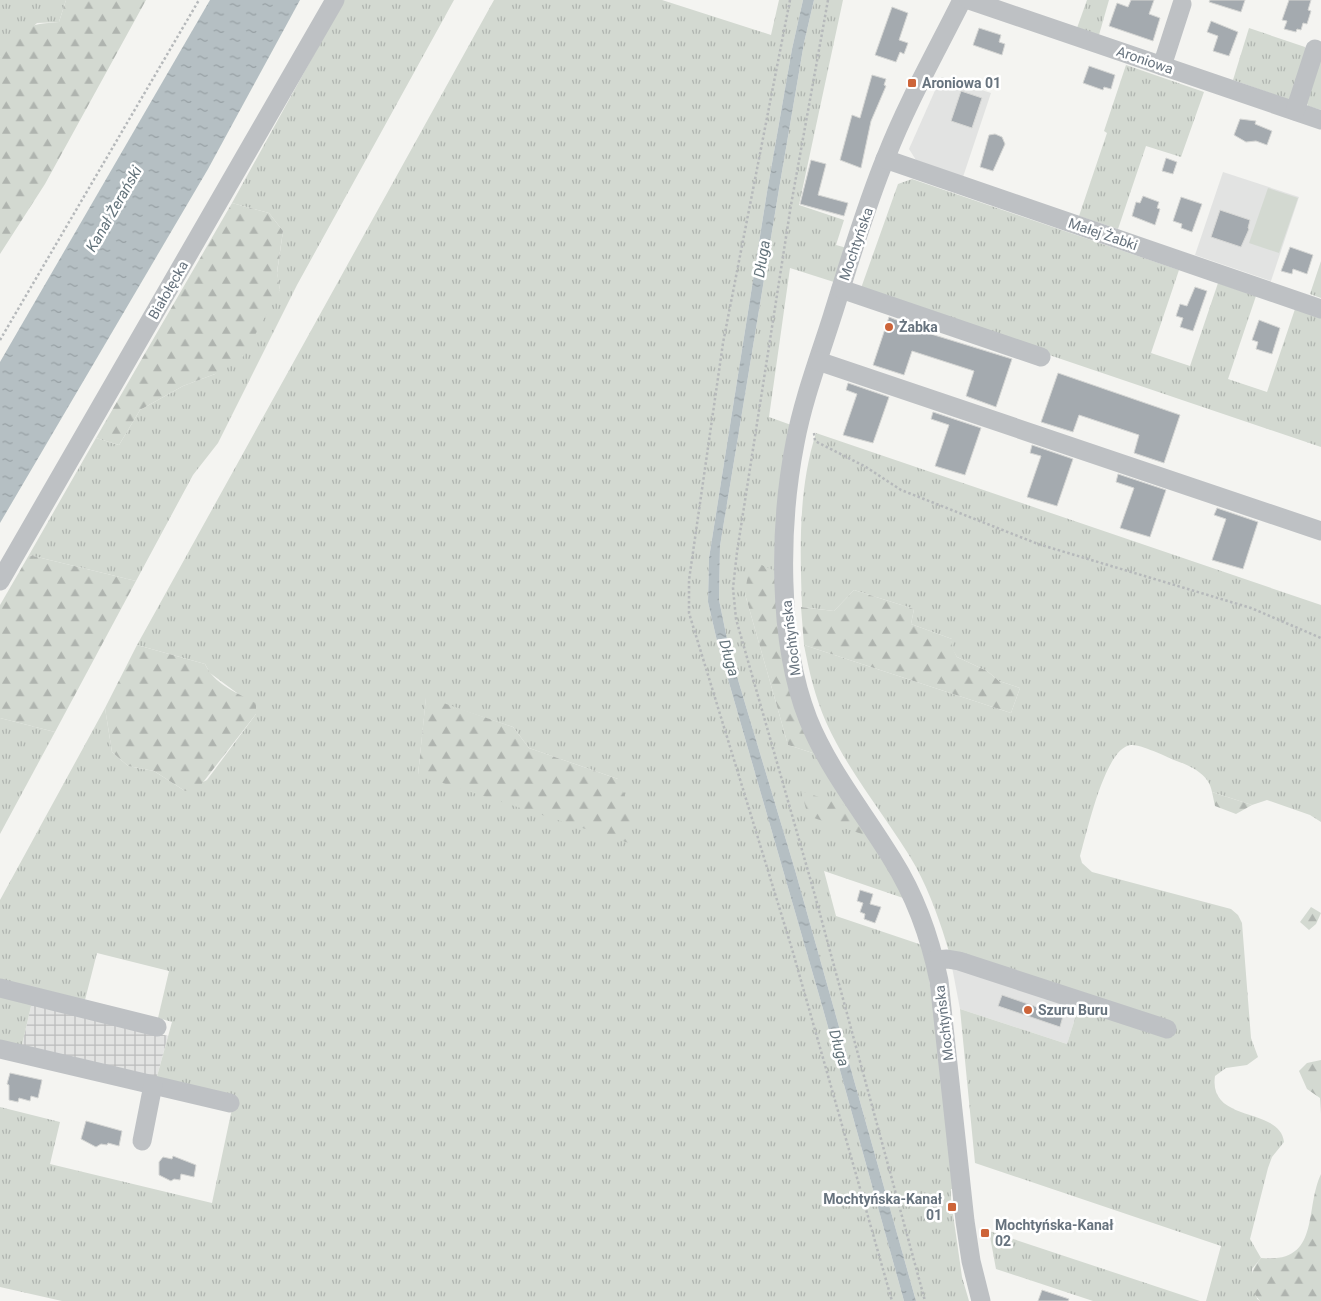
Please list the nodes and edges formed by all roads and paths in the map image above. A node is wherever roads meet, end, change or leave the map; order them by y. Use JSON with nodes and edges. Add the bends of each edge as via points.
{"nodes":[{"id":1,"x":199,"y":0,"type":"edge"},
{"id":2,"x":335,"y":0,"type":"edge"},
{"id":3,"x":790,"y":0,"type":"edge"},
{"id":4,"x":962,"y":0,"type":"edge"},
{"id":5,"x":968,"y":0,"type":"edge"},
{"id":6,"x":1182,"y":4,"type":"dead end"},
{"id":7,"x":1315,"y":49,"type":"dead end"},
{"id":8,"x":1162,"y":66,"type":"junction"},
{"id":9,"x":1296,"y":111,"type":"junction"},
{"id":10,"x":1321,"y":120,"type":"edge"},
{"id":11,"x":885,"y":159,"type":"junction"},
{"id":12,"x":841,"y":289,"type":"junction"},
{"id":13,"x":1321,"y":308,"type":"edge"},
{"id":14,"x":0,"y":340,"type":"edge"},
{"id":15,"x":1041,"y":357,"type":"dead end"},
{"id":16,"x":818,"y":361,"type":"junction"},
{"id":17,"x":814,"y":433,"type":"dead end"},
{"id":18,"x":1321,"y":531,"type":"edge"},
{"id":19,"x":0,"y":581,"type":"edge"},
{"id":20,"x":1321,"y":638,"type":"edge"},
{"id":21,"x":935,"y":960,"type":"junction"},
{"id":22,"x":0,"y":988,"type":"edge"},
{"id":23,"x":157,"y":1027,"type":"dead end"},
{"id":24,"x":1167,"y":1029,"type":"dead end"},
{"id":25,"x":0,"y":1049,"type":"edge"},
{"id":26,"x":153,"y":1085,"type":"junction"},
{"id":27,"x":230,"y":1103,"type":"dead end"},
{"id":28,"x":142,"y":1141,"type":"dead end"},
{"id":29,"x":892,"y":1301,"type":"edge"},
{"id":30,"x":981,"y":1301,"type":"edge"}],
"edges":[{"from":1,"to":14,"type":"path"},
{"from":2,"to":19,"type":"street","name":"Białołęcka"},
{"from":3,"to":29,"type":"path","via":[[723,343],[689,580],[689,613],[792,949]]},
{"from":4,"to":11,"type":"street","name":"Mochtyńska"},
{"from":5,"to":8,"type":"street","name":"Aroniowa"},
{"from":6,"to":8,"type":"street"},
{"from":7,"to":9,"type":"street"},
{"from":8,"to":9,"type":"street","name":"Aroniowa"},
{"from":9,"to":10,"type":"street","name":"Aroniowa"},
{"from":11,"to":12,"type":"street","name":"Mochtyńska"},
{"from":11,"to":13,"type":"street","name":"Małej Żabki"},
{"from":12,"to":15,"type":"street"},
{"from":12,"to":16,"type":"street","name":"Mochtyńska"},
{"from":16,"to":18,"type":"street"},
{"from":16,"to":21,"type":"street","name":"Mochtyńska","via":[[796,440],[788,493],[786,624],[791,657],[798,690],[819,742],[912,893]]},
{"from":17,"to":20,"type":"path","via":[[815,441],[823,447],[901,490],[1038,544],[1251,608]]},
{"from":21,"to":24,"type":"street","via":[[959,961]]},
{"from":21,"to":30,"type":"street","name":"Mochtyńska","via":[[965,1220]]},
{"from":22,"to":23,"type":"street"},
{"from":25,"to":26,"type":"street"},
{"from":26,"to":27,"type":"street"},
{"from":26,"to":28,"type":"street"}]}
